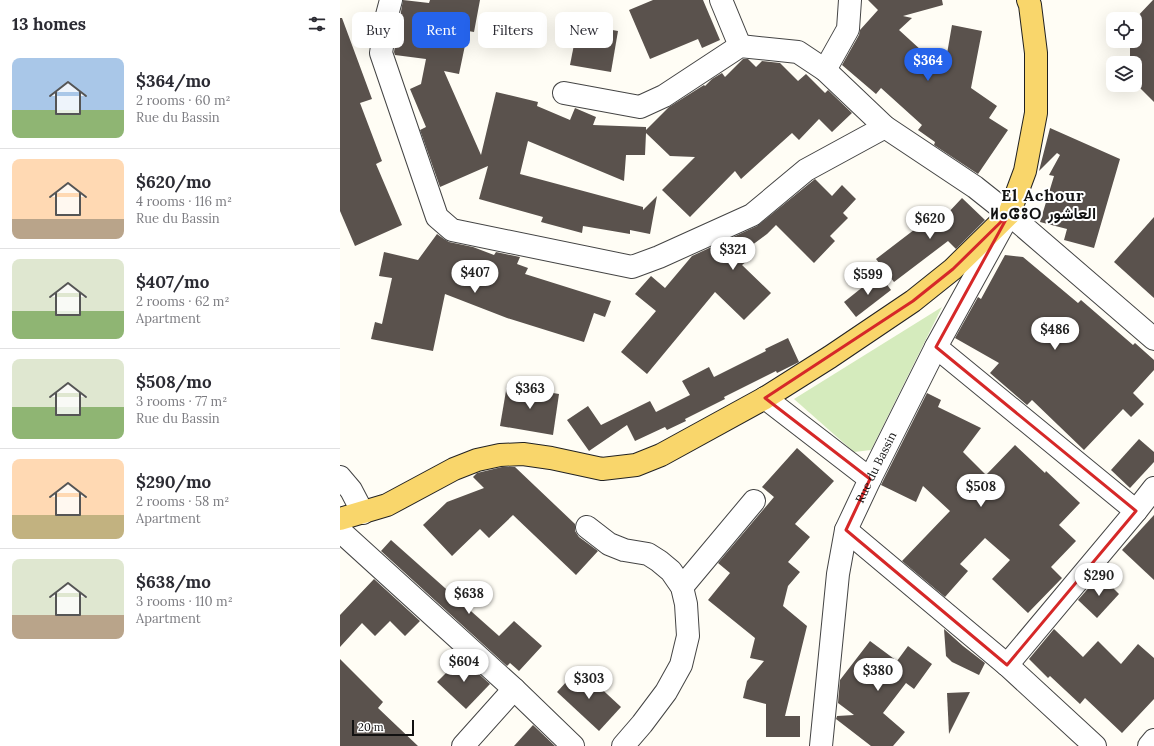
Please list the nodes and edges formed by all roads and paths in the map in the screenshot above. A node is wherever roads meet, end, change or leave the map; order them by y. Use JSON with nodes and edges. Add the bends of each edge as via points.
{"nodes":[{"id":1,"x":391,"y":0,"type":"edge"},
{"id":2,"x":721,"y":0,"type":"edge"},
{"id":3,"x":850,"y":0,"type":"edge"},
{"id":4,"x":1028,"y":0,"type":"edge"},
{"id":5,"x":740,"y":46,"type":"junction"},
{"id":6,"x":825,"y":70,"type":"junction"},
{"id":7,"x":564,"y":93,"type":"dead end"},
{"id":8,"x":885,"y":127,"type":"junction"},
{"id":9,"x":1009,"y":214,"type":"junction"},
{"id":10,"x":1154,"y":339,"type":"edge"},
{"id":11,"x":936,"y":347,"type":"junction"},
{"id":12,"x":765,"y":398,"type":"junction"},
{"id":13,"x":340,"y":477,"type":"edge"},
{"id":14,"x":870,"y":479,"type":"junction"},
{"id":15,"x":1154,"y":488,"type":"edge"},
{"id":16,"x":754,"y":501,"type":"dead end"},
{"id":17,"x":1136,"y":510,"type":"junction"},
{"id":18,"x":363,"y":513,"type":"junction"},
{"id":19,"x":340,"y":519,"type":"edge"},
{"id":20,"x":587,"y":527,"type":"dead end"},
{"id":21,"x":846,"y":530,"type":"junction"},
{"id":22,"x":340,"y":531,"type":"edge"},
{"id":23,"x":682,"y":587,"type":"junction"},
{"id":24,"x":1007,"y":666,"type":"junction"},
{"id":25,"x":514,"y":689,"type":"junction"},
{"id":26,"x":1154,"y":740,"type":"edge"},
{"id":27,"x":463,"y":746,"type":"edge"},
{"id":28,"x":573,"y":746,"type":"edge"},
{"id":29,"x":623,"y":746,"type":"edge"},
{"id":30,"x":822,"y":746,"type":"edge"},
{"id":31,"x":1095,"y":746,"type":"edge"},
{"id":32,"x":1149,"y":746,"type":"edge"}],
"edges":[{"from":1,"to":8,"type":"street","via":[[382,53],[437,218],[452,230],[632,267],[752,215],[806,170]]},
{"from":2,"to":5,"type":"street"},
{"from":3,"to":6,"type":"street","via":[[848,30]]},
{"from":4,"to":9,"type":"main road","via":[[1036,53],[1036,113],[1025,171]]},
{"from":5,"to":6,"type":"street","via":[[798,52]]},
{"from":5,"to":7,"type":"street","via":[[664,96],[640,107]]},
{"from":6,"to":8,"type":"street"},
{"from":8,"to":9,"type":"street","via":[[975,187]]},
{"from":9,"to":10,"type":"street"},
{"from":9,"to":11,"type":"street","name":"Rue du Bassin"},
{"from":9,"to":12,"type":"main road","via":[[953,269],[913,301]]},
{"from":11,"to":14,"type":"street","name":"Rue du Bassin"},
{"from":11,"to":17,"type":"street"},
{"from":12,"to":14,"type":"street"},
{"from":12,"to":18,"type":"main road","via":[[661,455],[636,465],[602,469],[523,454],[500,455],[454,468],[387,505]]},
{"from":13,"to":18,"type":"street"},
{"from":14,"to":21,"type":"street","name":"Rue du Bassin"},
{"from":15,"to":17,"type":"street"},
{"from":16,"to":23,"type":"street"},
{"from":17,"to":24,"type":"street"},
{"from":18,"to":19,"type":"main road"},
{"from":20,"to":23,"type":"street","via":[[609,544],[624,550],[648,554],[671,571]]},
{"from":21,"to":24,"type":"street"},
{"from":21,"to":30,"type":"street","name":"Rue du Bassin","via":[[838,574]]},
{"from":22,"to":25,"type":"street"},
{"from":23,"to":29,"type":"street","via":[[688,636],[681,665],[666,692]]},
{"from":24,"to":31,"type":"street"},
{"from":25,"to":27,"type":"street"},
{"from":25,"to":28,"type":"street"},
{"from":26,"to":32,"type":"street"}]}
